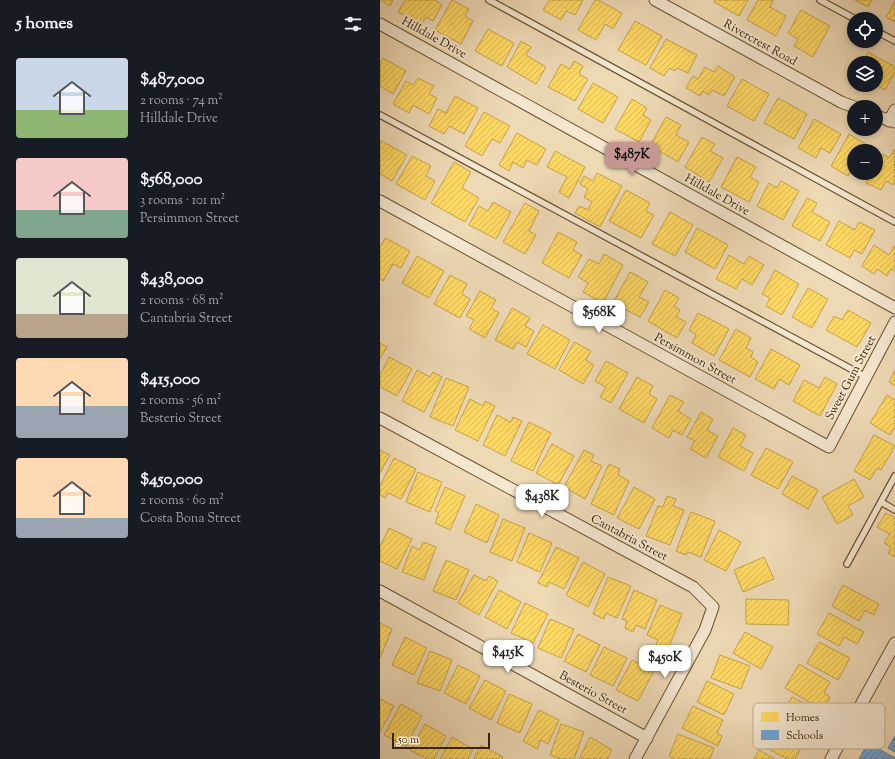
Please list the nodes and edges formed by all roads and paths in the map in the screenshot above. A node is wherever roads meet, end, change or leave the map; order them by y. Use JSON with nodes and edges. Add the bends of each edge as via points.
{"nodes":[{"id":1,"x":489,"y":0,"type":"edge"},
{"id":2,"x":655,"y":0,"type":"edge"},
{"id":3,"x":820,"y":0,"type":"edge"},
{"id":4,"x":847,"y":15,"type":"edge"},
{"id":5,"x":380,"y":24,"type":"edge"},
{"id":6,"x":883,"y":35,"type":"edge"},
{"id":7,"x":895,"y":41,"type":"edge"},
{"id":8,"x":847,"y":104,"type":"edge"},
{"id":9,"x":895,"y":110,"type":"edge"},
{"id":10,"x":380,"y":115,"type":"edge"},
{"id":11,"x":892,"y":122,"type":"edge"},
{"id":12,"x":380,"y":201,"type":"edge"},
{"id":13,"x":895,"y":222,"type":"edge"},
{"id":14,"x":895,"y":308,"type":"edge"},
{"id":15,"x":895,"y":322,"type":"edge"},
{"id":16,"x":866,"y":377,"type":"junction"},
{"id":17,"x":380,"y":418,"type":"edge"},
{"id":18,"x":829,"y":447,"type":"joint"},
{"id":19,"x":895,"y":476,"type":"edge"},
{"id":20,"x":881,"y":502,"type":"junction"},
{"id":21,"x":895,"y":510,"type":"edge"},
{"id":22,"x":847,"y":564,"type":"dead end"},
{"id":23,"x":380,"y":591,"type":"edge"},
{"id":24,"x":895,"y":643,"type":"edge"},
{"id":25,"x":862,"y":703,"type":"edge"},
{"id":26,"x":647,"y":738,"type":"junction"},
{"id":27,"x":837,"y":749,"type":"edge"},
{"id":28,"x":635,"y":759,"type":"edge"},
{"id":29,"x":831,"y":759,"type":"edge"}],
"edges":[{"from":1,"to":13,"type":"lane"},
{"from":2,"to":8,"type":"street","name":"Rivercrest Road"},
{"from":3,"to":4,"type":"lane"},
{"from":5,"to":14,"type":"street","name":"Hilldale Drive"},
{"from":6,"to":7,"type":"lane"},
{"from":9,"to":11,"type":"street"},
{"from":10,"to":16,"type":"lane"},
{"from":12,"to":18,"type":"street","name":"Persimmon Street"},
{"from":15,"to":16,"type":"street","name":"Sweet Gum Street"},
{"from":16,"to":18,"type":"street","name":"Sweet Gum Street"},
{"from":17,"to":26,"type":"street","name":"Cantabria Street","via":[[693,587],[713,607],[705,630]]},
{"from":19,"to":20,"type":"lane"},
{"from":20,"to":21,"type":"lane"},
{"from":20,"to":22,"type":"lane"},
{"from":23,"to":26,"type":"street","name":"Besterio Street"},
{"from":24,"to":25,"type":"street"},
{"from":26,"to":28,"type":"street"},
{"from":27,"to":29,"type":"street"}]}
